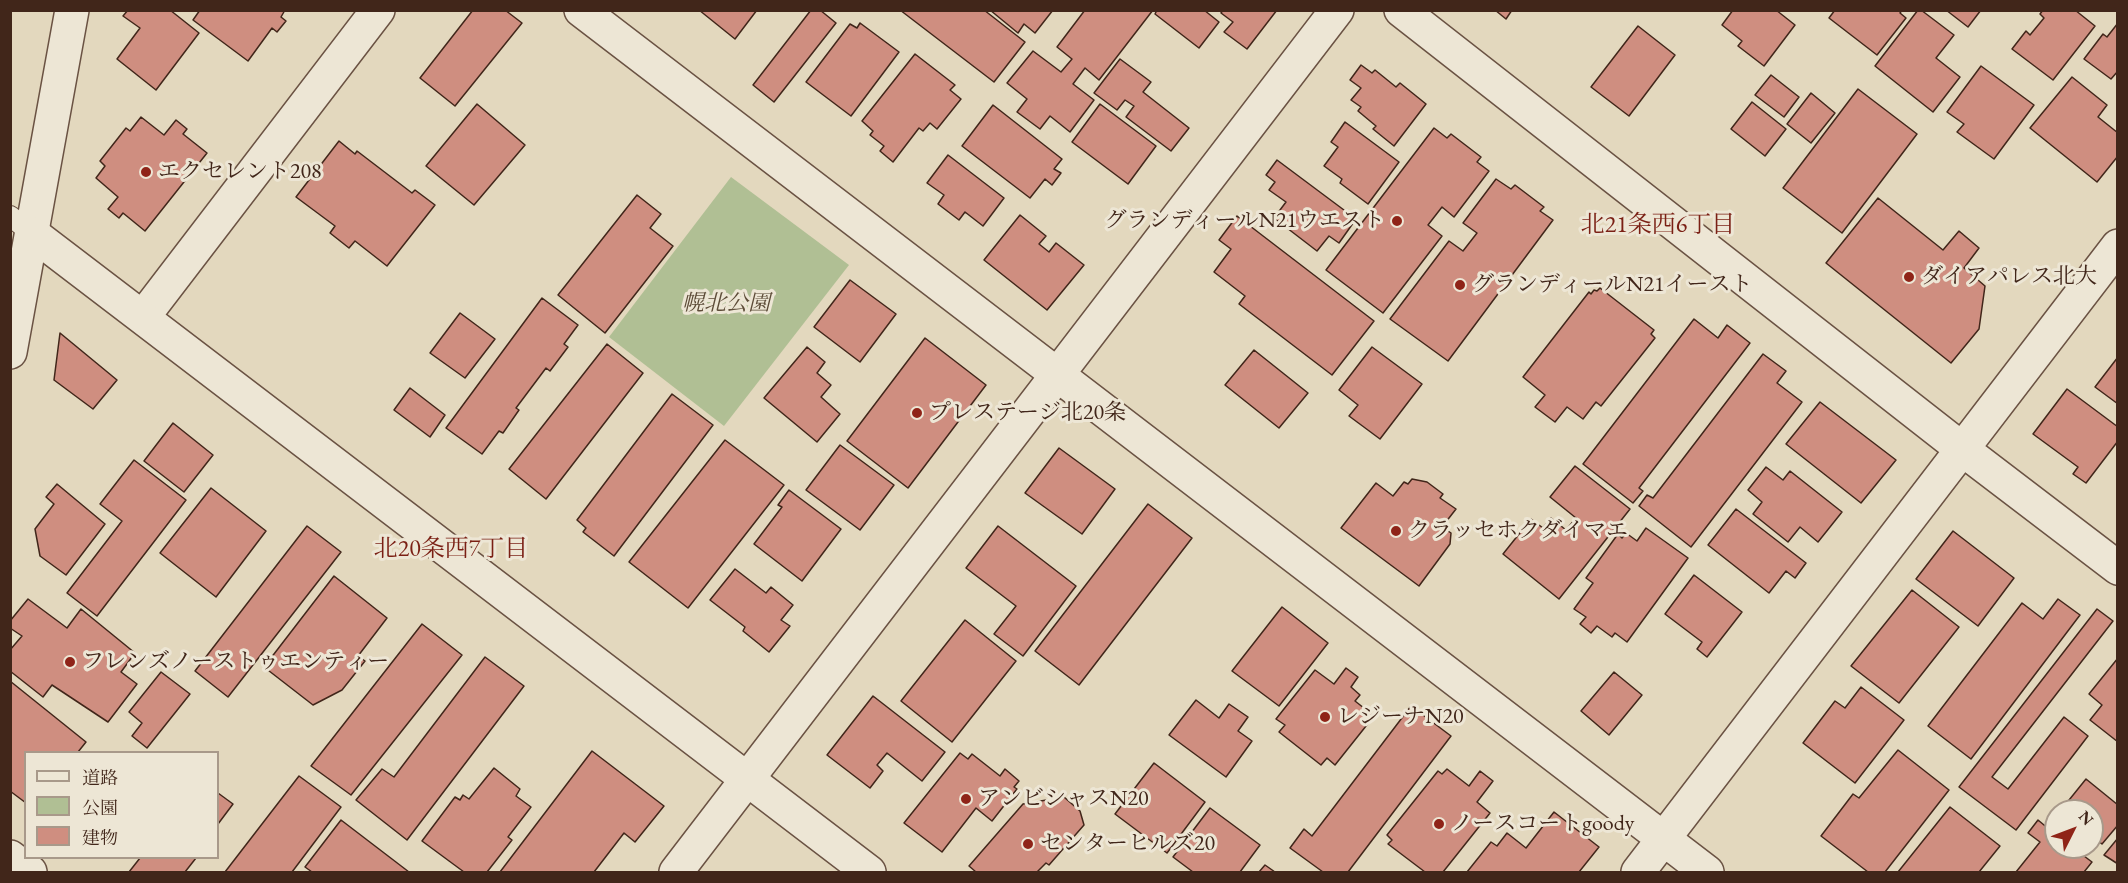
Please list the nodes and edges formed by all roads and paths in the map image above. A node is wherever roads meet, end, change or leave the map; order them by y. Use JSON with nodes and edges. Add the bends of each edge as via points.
{"nodes":[{"id":1,"x":72,"y":10,"type":"edge"},
{"id":2,"x":378,"y":10,"type":"edge"},
{"id":3,"x":580,"y":10,"type":"edge"},
{"id":4,"x":1337,"y":10,"type":"edge"},
{"id":5,"x":1401,"y":10,"type":"edge"},
{"id":6,"x":22,"y":225,"type":"edge"},
{"id":7,"x":2118,"y":246,"type":"edge"},
{"id":8,"x":143,"y":317,"type":"junction"},
{"id":9,"x":10,"y":352,"type":"edge"},
{"id":10,"x":1056,"y":376,"type":"junction"},
{"id":11,"x":1962,"y":449,"type":"junction"},
{"id":12,"x":2118,"y":568,"type":"edge"},
{"id":13,"x":747,"y":779,"type":"junction"},
{"id":14,"x":1664,"y":840,"type":"junction"},
{"id":15,"x":10,"y":857,"type":"edge"},
{"id":16,"x":30,"y":873,"type":"edge"},
{"id":17,"x":676,"y":873,"type":"edge"},
{"id":18,"x":869,"y":873,"type":"edge"},
{"id":19,"x":1638,"y":873,"type":"edge"},
{"id":20,"x":1707,"y":873,"type":"edge"}],
"edges":[{"from":1,"to":6,"type":"street"},
{"from":2,"to":8,"type":"street"},
{"from":3,"to":10,"type":"street"},
{"from":4,"to":10,"type":"street"},
{"from":5,"to":11,"type":"street"},
{"from":6,"to":8,"type":"street"},
{"from":6,"to":9,"type":"street"},
{"from":7,"to":11,"type":"street"},
{"from":8,"to":13,"type":"street"},
{"from":10,"to":13,"type":"street"},
{"from":10,"to":14,"type":"street"},
{"from":11,"to":12,"type":"street"},
{"from":11,"to":14,"type":"street"},
{"from":13,"to":17,"type":"street"},
{"from":13,"to":18,"type":"street"},
{"from":14,"to":19,"type":"street"},
{"from":14,"to":20,"type":"street"},
{"from":15,"to":16,"type":"street"}]}
